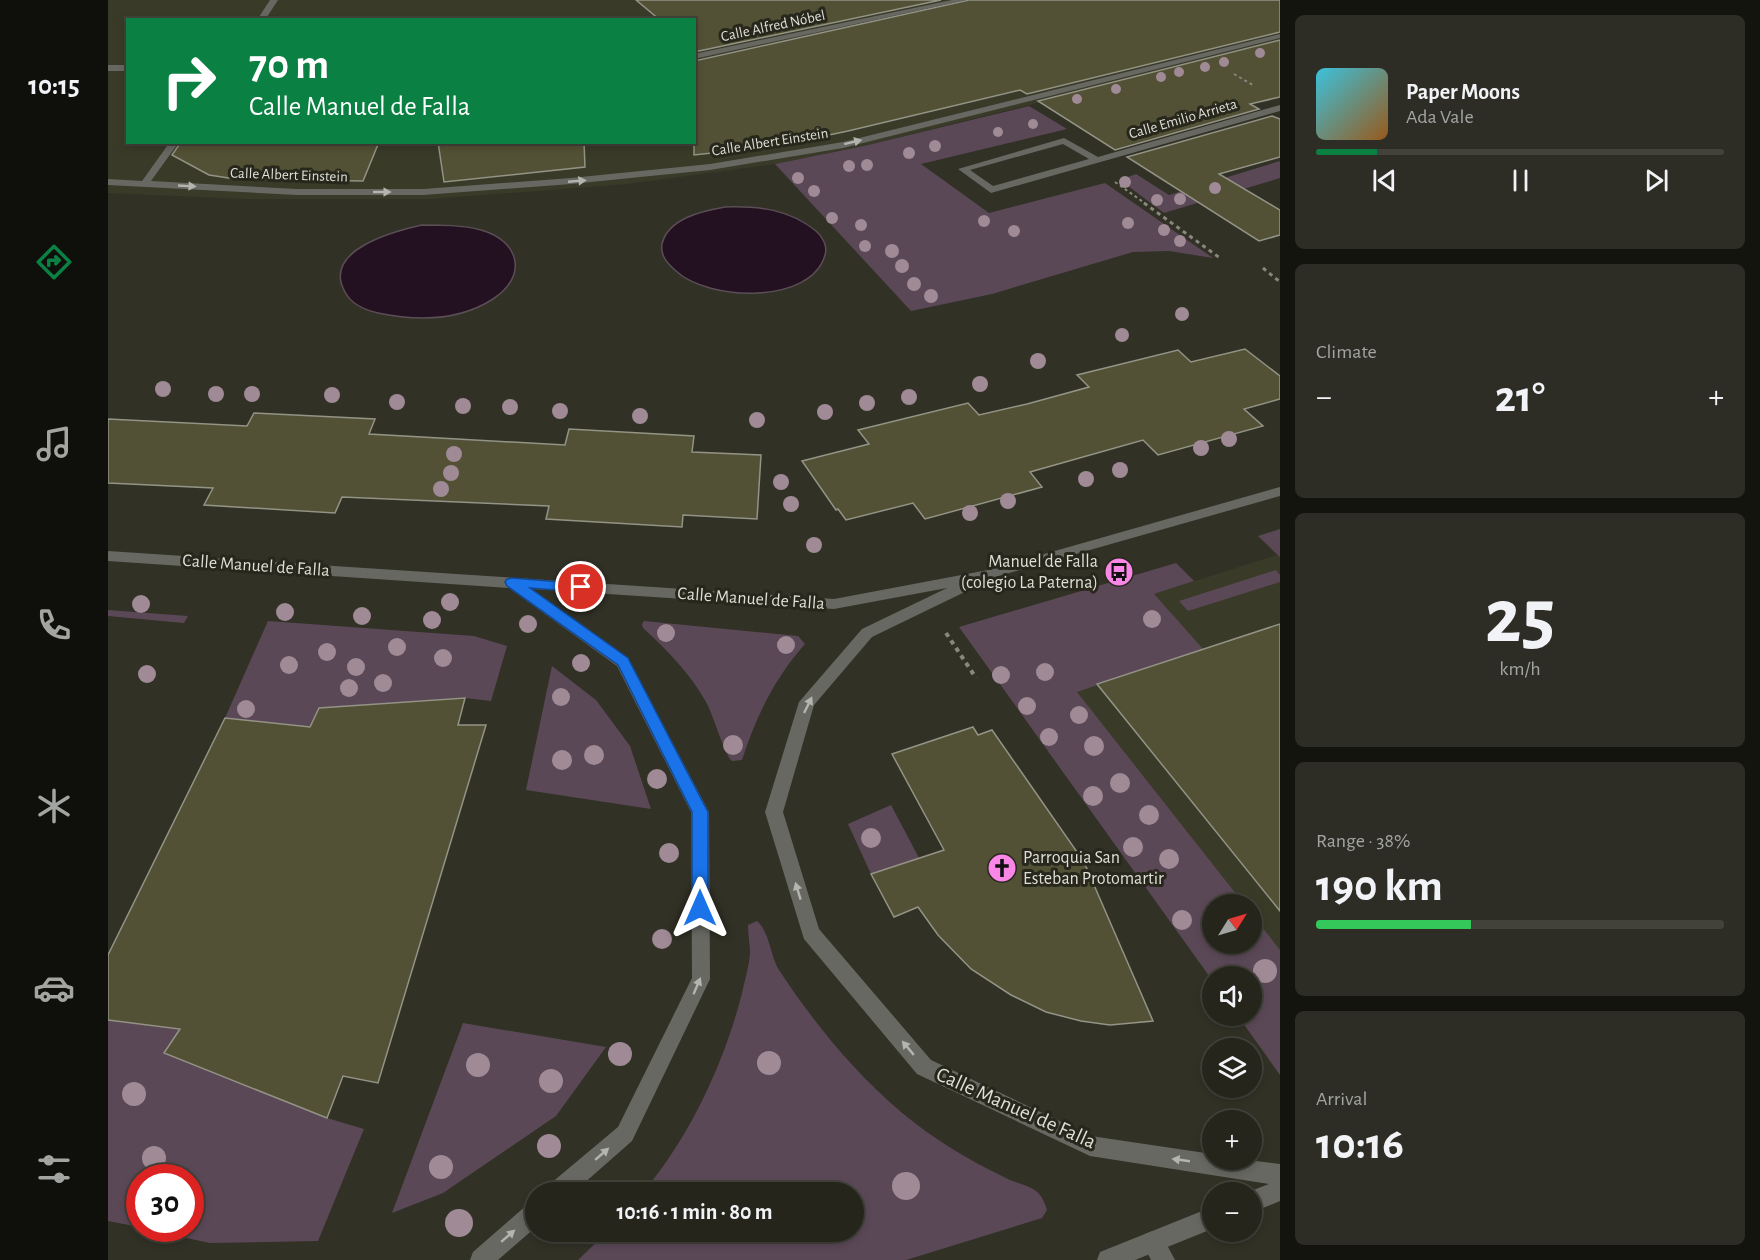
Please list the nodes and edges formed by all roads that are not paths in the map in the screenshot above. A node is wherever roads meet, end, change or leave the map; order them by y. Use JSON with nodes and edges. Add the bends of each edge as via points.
{"nodes":[{"id":1,"x":274,"y":0,"type":"edge"},
{"id":2,"x":963,"y":0,"type":"edge"},
{"id":3,"x":262,"y":18,"type":"edge"},
{"id":4,"x":1280,"y":36,"type":"edge"},
{"id":5,"x":696,"y":57,"type":"edge"},
{"id":6,"x":108,"y":68,"type":"edge"},
{"id":7,"x":126,"y":68,"type":"edge"},
{"id":8,"x":1280,"y":108,"type":"edge"},
{"id":9,"x":174,"y":144,"type":"edge"},
{"id":10,"x":1095,"y":159,"type":"junction"},
{"id":11,"x":108,"y":182,"type":"edge"},
{"id":12,"x":145,"y":183,"type":"junction"},
{"id":13,"x":1280,"y":491,"type":"edge"},
{"id":14,"x":108,"y":556,"type":"edge"},
{"id":15,"x":988,"y":574,"type":"junction"},
{"id":16,"x":512,"y":582,"type":"junction"},
{"id":17,"x":1280,"y":1174,"type":"edge"},
{"id":18,"x":570,"y":1182,"type":"edge"},
{"id":19,"x":1280,"y":1190,"type":"edge"},
{"id":20,"x":1262,"y":1197,"type":"edge"},
{"id":21,"x":525,"y":1222,"type":"edge"},
{"id":22,"x":1202,"y":1224,"type":"edge"},
{"id":23,"x":1159,"y":1251,"type":"edge"},
{"id":24,"x":481,"y":1260,"type":"edge"},
{"id":25,"x":1108,"y":1260,"type":"edge"}],
"edges":[{"from":1,"to":3,"type":"street"},
{"from":2,"to":5,"type":"street","name":"Calle Alfred Nóbel"},
{"from":12,"to":4,"type":"street","name":"Calle Albert Einstein","one_way":true,"via":[[297,192],[423,192],[710,167],[843,145]]},
{"from":6,"to":7,"type":"street"},
{"from":8,"to":10,"type":"street","name":"Calle Emilio Arrieta"},
{"from":9,"to":12,"type":"street"},
{"from":10,"to":10,"type":"street","name":"Calle Emilio Arrieta","via":[[1064,141],[963,169],[991,190]]},
{"from":11,"to":12,"type":"street","name":"Calle Albert Einstein"},
{"from":13,"to":15,"type":"street","name":"Calle Manuel de Falla"},
{"from":14,"to":16,"type":"street","name":"Calle Manuel de Falla"},
{"from":15,"to":16,"type":"street","name":"Calle Manuel de Falla","via":[[834,604]]},
{"from":17,"to":15,"type":"street","name":"Calle Manuel de Falla","one_way":true,"via":[[1090,1146],[924,1067],[811,933],[774,812],[807,702],[867,633]]},
{"from":18,"to":16,"type":"street","one_way":true,"via":[[625,1134],[701,979],[700,812],[623,662]]},
{"from":19,"to":20,"type":"street"},
{"from":24,"to":21,"type":"street","one_way":true},
{"from":22,"to":23,"type":"street"},
{"from":23,"to":25,"type":"street"}]}
